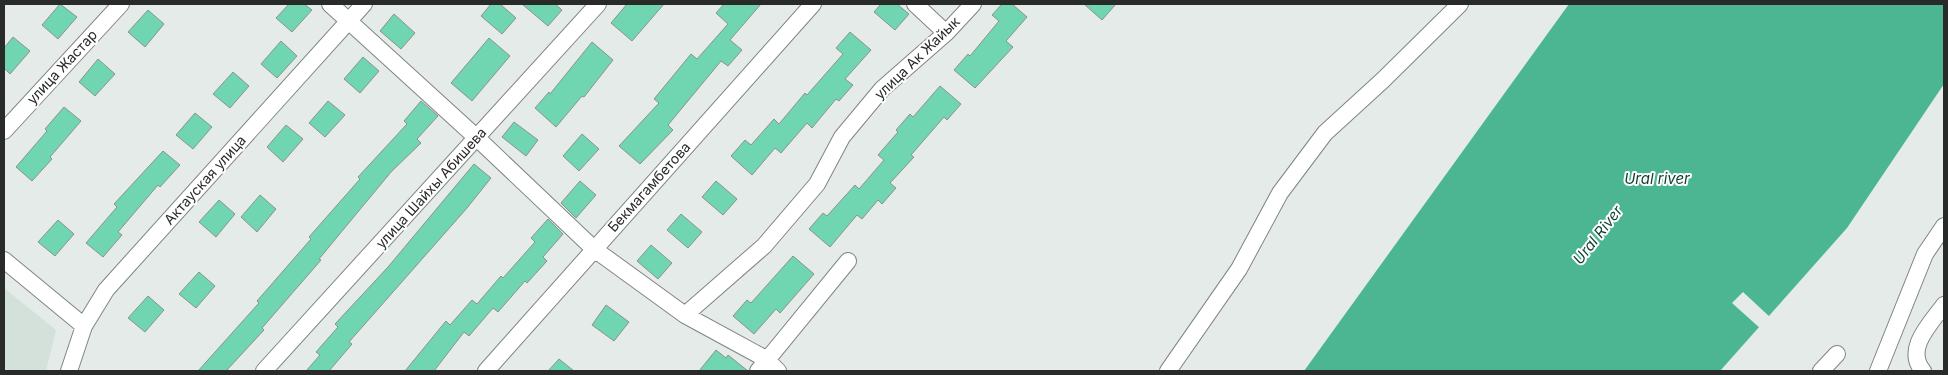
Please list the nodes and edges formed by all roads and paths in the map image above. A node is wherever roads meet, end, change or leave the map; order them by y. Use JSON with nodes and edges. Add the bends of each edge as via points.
{"nodes":[{"id":1,"x":121,"y":4,"type":"edge"},
{"id":2,"x":330,"y":4,"type":"edge"},
{"id":3,"x":364,"y":4,"type":"edge"},
{"id":4,"x":598,"y":4,"type":"edge"},
{"id":5,"x":813,"y":4,"type":"edge"},
{"id":6,"x":915,"y":4,"type":"edge"},
{"id":7,"x":973,"y":4,"type":"edge"},
{"id":8,"x":1460,"y":4,"type":"edge"},
{"id":9,"x":349,"y":20,"type":"junction"},
{"id":10,"x":946,"y":33,"type":"junction"},
{"id":11,"x":4,"y":131,"type":"edge"},
{"id":12,"x":478,"y":138,"type":"junction"},
{"id":13,"x":1944,"y":226,"type":"edge"},
{"id":14,"x":594,"y":249,"type":"junction"},
{"id":15,"x":4,"y":260,"type":"edge"},
{"id":16,"x":848,"y":261,"type":"dead end"},
{"id":17,"x":1944,"y":305,"type":"edge"},
{"id":18,"x":685,"y":315,"type":"junction"},
{"id":19,"x":84,"y":326,"type":"junction"},
{"id":20,"x":1837,"y":354,"type":"dead end"},
{"id":21,"x":762,"y":365,"type":"edge"},
{"id":22,"x":69,"y":371,"type":"edge"},
{"id":23,"x":264,"y":371,"type":"edge"},
{"id":24,"x":486,"y":371,"type":"edge"},
{"id":25,"x":778,"y":371,"type":"edge"},
{"id":26,"x":1168,"y":371,"type":"edge"},
{"id":27,"x":1822,"y":371,"type":"edge"},
{"id":28,"x":1878,"y":371,"type":"edge"},
{"id":29,"x":1923,"y":371,"type":"edge"}],
"edges":[{"from":1,"to":11,"type":"street","name":"улица Жастар"},
{"from":2,"to":9,"type":"street"},
{"from":3,"to":9,"type":"street","name":"Актауская улица"},
{"from":4,"to":12,"type":"street","name":"улица Шайхы Абишева"},
{"from":5,"to":14,"type":"street","name":"Бекмагамбетова"},
{"from":6,"to":10,"type":"street"},
{"from":7,"to":10,"type":"street","name":"улица Ак Жайык"},
{"from":8,"to":26,"type":"street","via":[[1325,134],[1280,193],[1239,269]]},
{"from":9,"to":12,"type":"street"},
{"from":9,"to":19,"type":"street","name":"Актауская улица","via":[[106,290]]},
{"from":10,"to":18,"type":"street","name":"улица Ак Жайык","via":[[882,89],[842,137],[817,184],[764,246]]},
{"from":12,"to":14,"type":"street"},
{"from":12,"to":23,"type":"street","name":"улица Шайхы Абишева"},
{"from":13,"to":28,"type":"street","via":[[1925,254]]},
{"from":14,"to":18,"type":"street"},
{"from":14,"to":24,"type":"street","name":"Бекмагамбетова"},
{"from":15,"to":19,"type":"street"},
{"from":16,"to":21,"type":"street"},
{"from":17,"to":29,"type":"street","via":[[1917,343],[1917,357]]},
{"from":18,"to":21,"type":"street"},
{"from":19,"to":22,"type":"street","name":"Актауская улица"},
{"from":20,"to":27,"type":"street"},
{"from":21,"to":25,"type":"street"}]}
